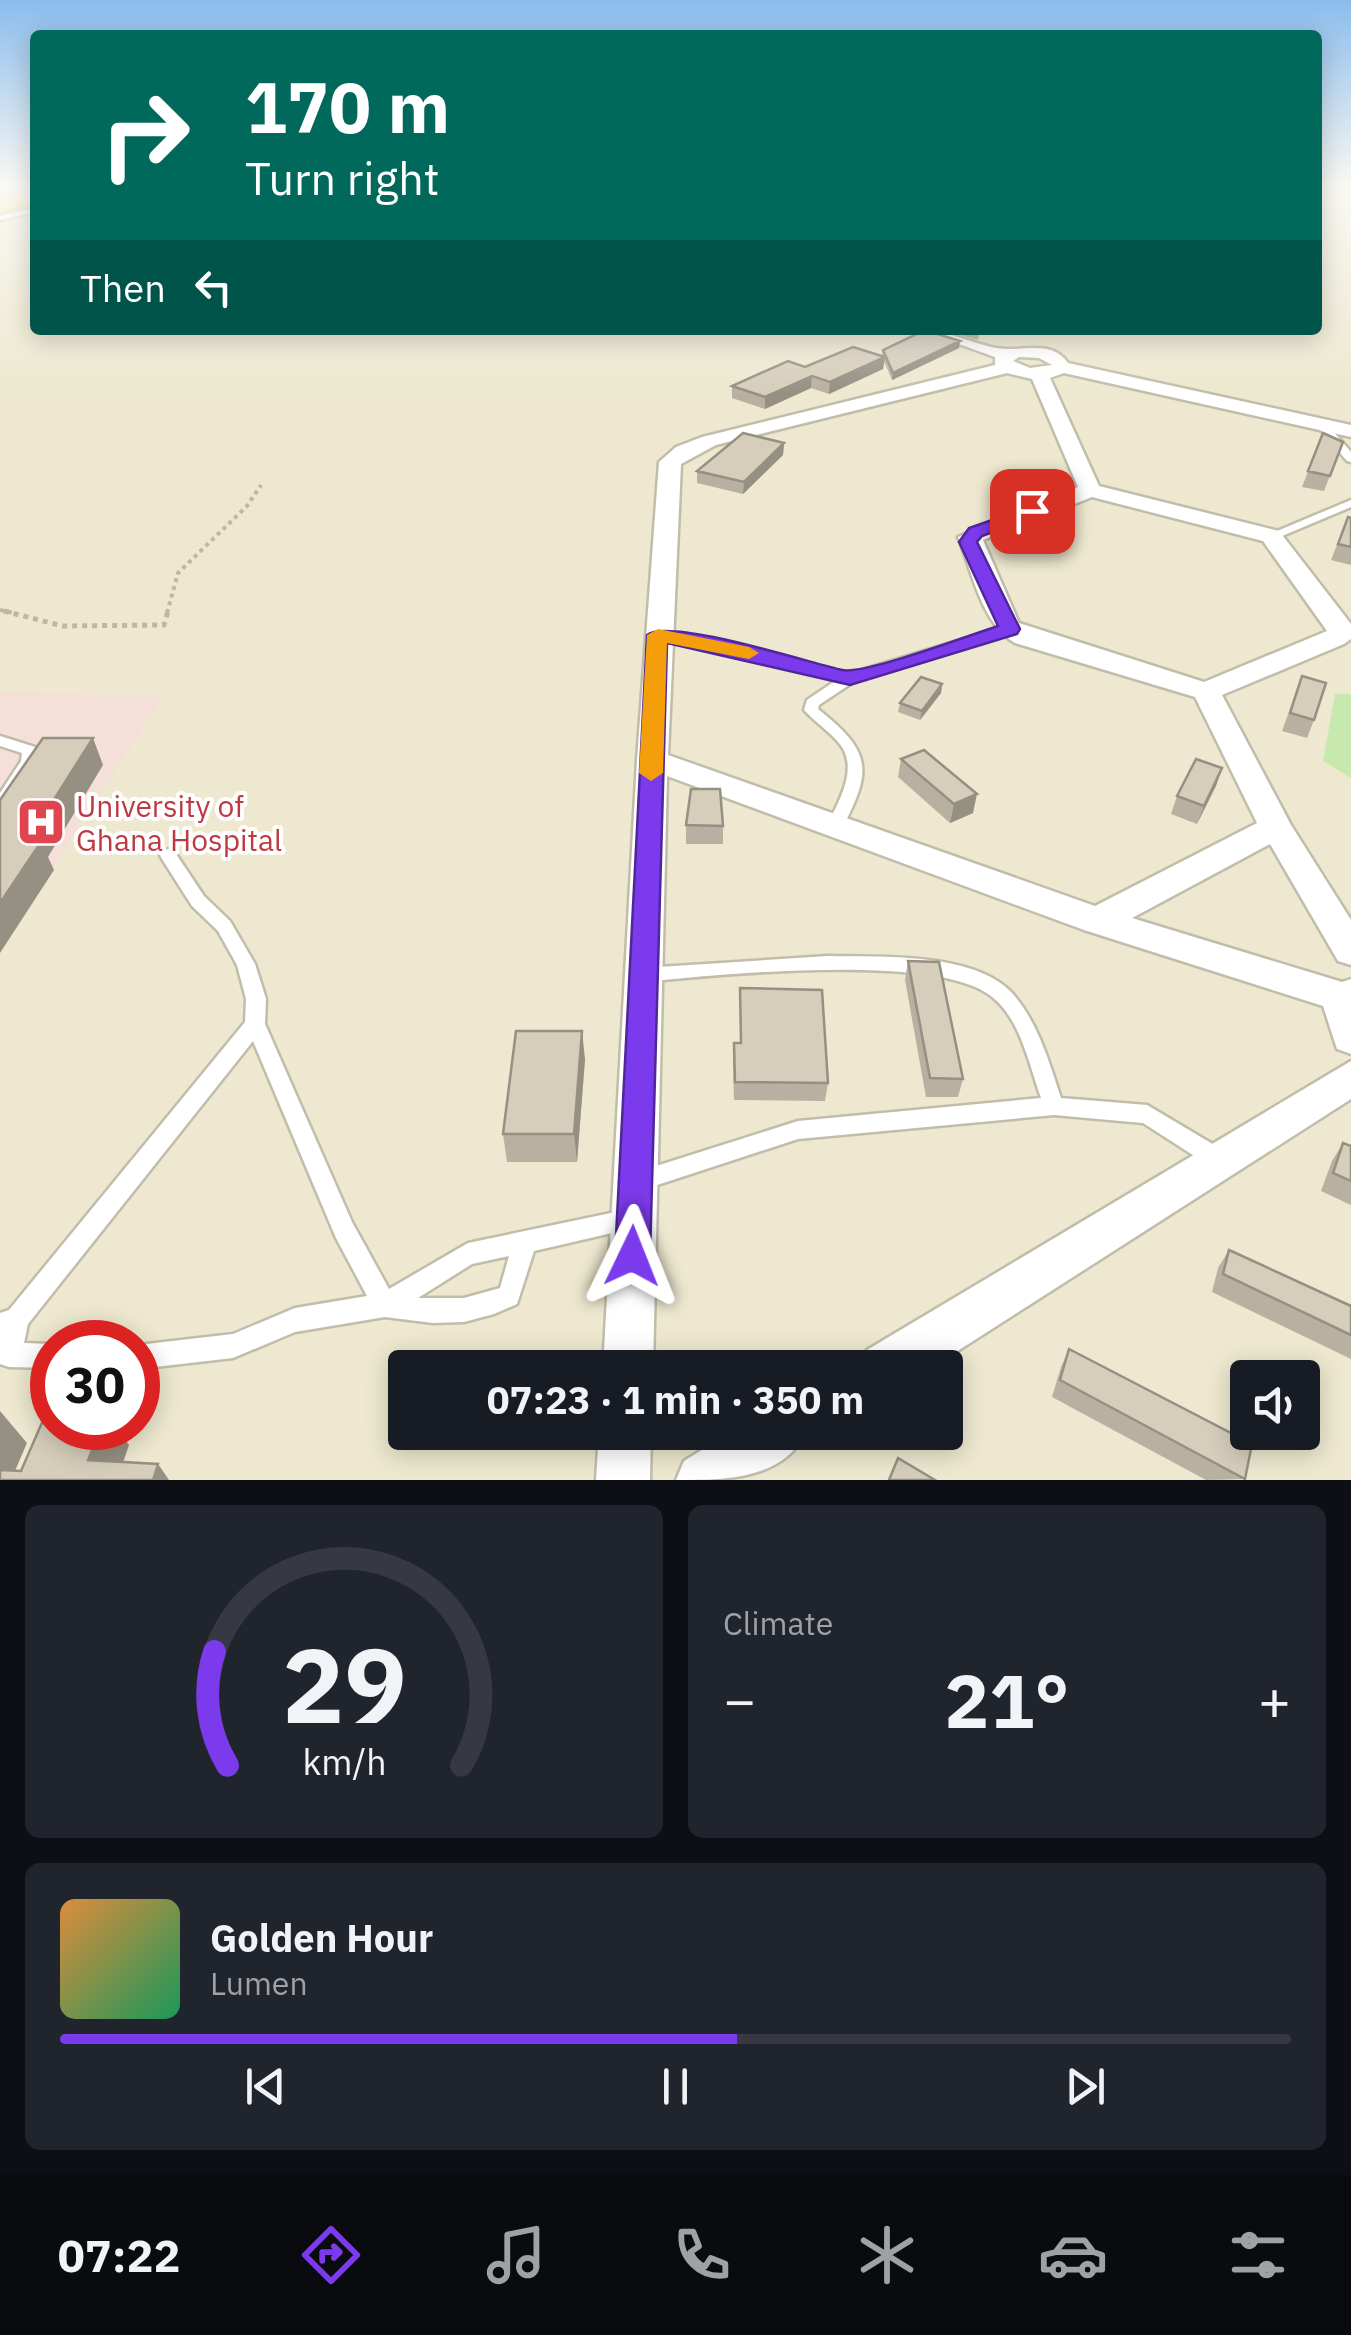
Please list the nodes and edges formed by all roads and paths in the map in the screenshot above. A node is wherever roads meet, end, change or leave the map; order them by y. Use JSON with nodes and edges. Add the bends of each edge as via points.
{"nodes":[{"id":1,"x":943,"y":335,"type":"edge"},
{"id":2,"x":1015,"y":335,"type":"edge"},
{"id":3,"x":1010,"y":358,"type":"junction"},
{"id":4,"x":1050,"y":370,"type":"junction"},
{"id":5,"x":1322,"y":425,"type":"junction"},
{"id":6,"x":1351,"y":431,"type":"edge"},
{"id":7,"x":1351,"y":459,"type":"edge"},
{"id":8,"x":261,"y":485,"type":"dead end"},
{"id":9,"x":1090,"y":490,"type":"junction"},
{"id":10,"x":1351,"y":503,"type":"edge"},
{"id":11,"x":1271,"y":536,"type":"junction"},
{"id":12,"x":0,"y":610,"type":"edge"},
{"id":13,"x":1010,"y":629,"type":"junction"},
{"id":14,"x":658,"y":635,"type":"junction"},
{"id":15,"x":850,"y":678,"type":"junction"},
{"id":16,"x":1206,"y":691,"type":"junction"},
{"id":17,"x":0,"y":741,"type":"edge"},
{"id":18,"x":652,"y":760,"type":"junction"},
{"id":19,"x":0,"y":805,"type":"edge"},
{"id":20,"x":835,"y":826,"type":"junction"},
{"id":21,"x":1276,"y":827,"type":"junction"},
{"id":22,"x":168,"y":855,"type":"dead end"},
{"id":23,"x":1097,"y":921,"type":"junction"},
{"id":24,"x":1351,"y":951,"type":"edge"},
{"id":25,"x":644,"y":975,"type":"junction"},
{"id":26,"x":1348,"y":996,"type":"edge"},
{"id":27,"x":255,"y":1024,"type":"junction"},
{"id":28,"x":1351,"y":1041,"type":"edge"},
{"id":29,"x":1342,"y":1082,"type":"edge"},
{"id":30,"x":1054,"y":1106,"type":"junction"},
{"id":31,"x":1220,"y":1160,"type":"junction"},
{"id":32,"x":635,"y":1182,"type":"junction"},
{"id":33,"x":634,"y":1219,"type":"junction"},
{"id":34,"x":525,"y":1244,"type":"junction"},
{"id":35,"x":385,"y":1305,"type":"junction"},
{"id":36,"x":8,"y":1322,"type":"edge"},
{"id":37,"x":629,"y":1350,"type":"edge"},
{"id":38,"x":914,"y":1350,"type":"edge"},
{"id":39,"x":160,"y":1354,"type":"edge"},
{"id":40,"x":30,"y":1356,"type":"edge"},
{"id":41,"x":624,"y":1450,"type":"edge"},
{"id":42,"x":751,"y":1450,"type":"edge"},
{"id":43,"x":622,"y":1480,"type":"edge"},
{"id":44,"x":703,"y":1480,"type":"edge"}],
"edges":[{"from":1,"to":3,"type":"street"},
{"from":2,"to":3,"type":"street"},
{"from":3,"to":4,"type":"street"},
{"from":3,"to":14,"type":"street","via":[[683,450],[666,475]]},
{"from":4,"to":5,"type":"street"},
{"from":4,"to":9,"type":"street"},
{"from":5,"to":6,"type":"street"},
{"from":5,"to":7,"type":"lane"},
{"from":8,"to":12,"type":"path","via":[[178,574],[164,625],[62,626]]},
{"from":9,"to":11,"type":"street"},
{"from":9,"to":13,"type":"street","via":[[970,536]]},
{"from":10,"to":11,"type":"lane"},
{"from":11,"to":16,"type":"street","via":[[1342,634]]},
{"from":13,"to":15,"type":"lane"},
{"from":13,"to":16,"type":"street"},
{"from":14,"to":15,"type":"lane"},
{"from":14,"to":18,"type":"street"},
{"from":15,"to":20,"type":"lane","via":[[811,710],[854,751],[850,794]]},
{"from":16,"to":21,"type":"street"},
{"from":17,"to":19,"type":"lane","via":[[30,750]]},
{"from":18,"to":20,"type":"street"},
{"from":18,"to":25,"type":"street"},
{"from":20,"to":23,"type":"street"},
{"from":21,"to":23,"type":"street"},
{"from":21,"to":24,"type":"street"},
{"from":22,"to":27,"type":"lane","via":[[246,964]]},
{"from":23,"to":26,"type":"street"},
{"from":25,"to":30,"type":"lane","via":[[739,966],[944,967],[998,990],[1021,1021]]},
{"from":25,"to":32,"type":"street"},
{"from":26,"to":28,"type":"street","via":[[1340,1010]]},
{"from":27,"to":35,"type":"lane","via":[[344,1230]]},
{"from":27,"to":36,"type":"lane"},
{"from":28,"to":29,"type":"street"},
{"from":29,"to":31,"type":"street"},
{"from":30,"to":31,"type":"lane","via":[[1147,1114]]},
{"from":30,"to":32,"type":"lane","via":[[798,1130]]},
{"from":31,"to":38,"type":"street"},
{"from":32,"to":33,"type":"street"},
{"from":33,"to":34,"type":"lane"},
{"from":33,"to":37,"type":"street"},
{"from":34,"to":35,"type":"lane","via":[[468,1254]]},
{"from":34,"to":35,"type":"lane","via":[[509,1296],[486,1307],[426,1313]]},
{"from":35,"to":39,"type":"lane","via":[[295,1320],[233,1346]]},
{"from":36,"to":40,"type":"lane","via":[[9,1356]]},
{"from":41,"to":43,"type":"street"},
{"from":42,"to":44,"type":"street"}]}
